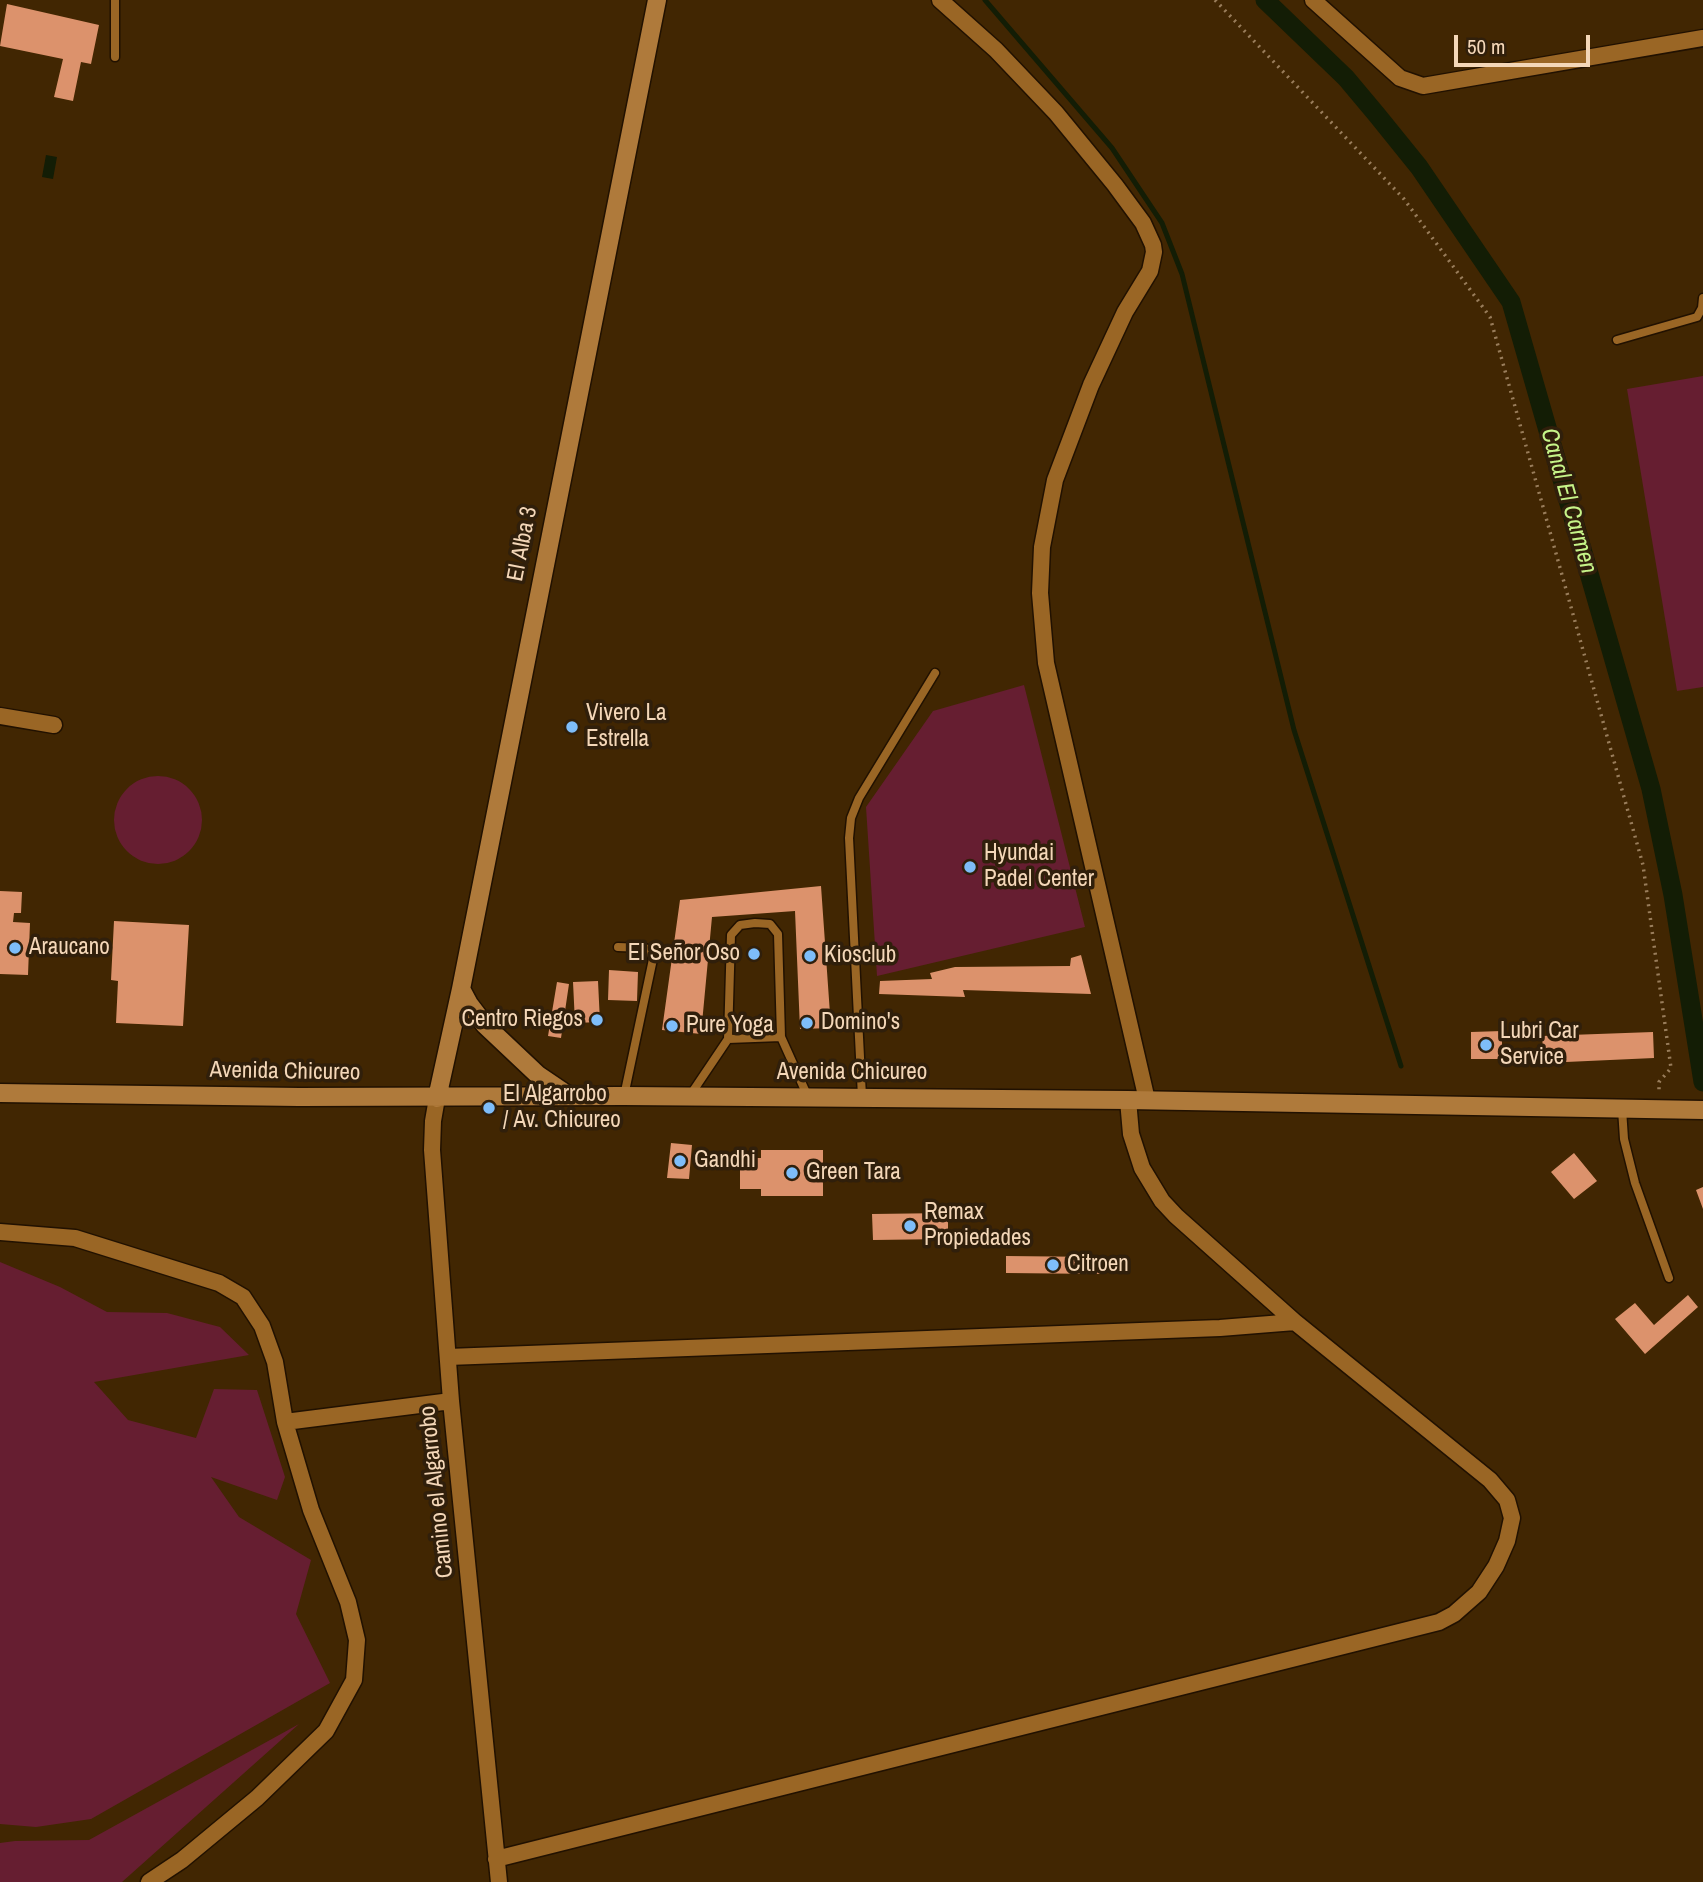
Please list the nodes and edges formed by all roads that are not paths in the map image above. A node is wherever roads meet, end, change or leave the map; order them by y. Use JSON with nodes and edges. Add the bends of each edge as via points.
{"nodes":[{"id":1,"x":115,"y":0,"type":"edge"},
{"id":2,"x":657,"y":0,"type":"edge"},
{"id":3,"x":940,"y":0,"type":"edge"},
{"id":4,"x":1313,"y":0,"type":"edge"},
{"id":5,"x":1703,"y":38,"type":"edge"},
{"id":6,"x":115,"y":57,"type":"dead end"},
{"id":7,"x":1703,"y":298,"type":"edge"},
{"id":8,"x":1617,"y":340,"type":"dead end"},
{"id":9,"x":935,"y":673,"type":"dead end"},
{"id":10,"x":0,"y":716,"type":"edge"},
{"id":11,"x":54,"y":725,"type":"dead end"},
{"id":12,"x":618,"y":947,"type":"dead end"},
{"id":13,"x":461,"y":989,"type":"junction"},
{"id":14,"x":485,"y":1025,"type":"junction"},
{"id":15,"x":452,"y":1031,"type":"junction"},
{"id":16,"x":780,"y":1037,"type":"junction"},
{"id":17,"x":728,"y":1039,"type":"junction"},
{"id":18,"x":0,"y":1093,"type":"edge"},
{"id":19,"x":569,"y":1096,"type":"junction"},
{"id":20,"x":624,"y":1096,"type":"junction"},
{"id":21,"x":437,"y":1097,"type":"junction"},
{"id":22,"x":690,"y":1097,"type":"junction"},
{"id":23,"x":808,"y":1097,"type":"junction"},
{"id":24,"x":862,"y":1097,"type":"junction"},
{"id":25,"x":1128,"y":1100,"type":"junction"},
{"id":26,"x":1147,"y":1100,"type":"junction"},
{"id":27,"x":1622,"y":1109,"type":"junction"},
{"id":28,"x":1703,"y":1110,"type":"edge"},
{"id":29,"x":0,"y":1232,"type":"edge"},
{"id":30,"x":1669,"y":1278,"type":"dead end"},
{"id":31,"x":1295,"y":1322,"type":"junction"},
{"id":32,"x":448,"y":1357,"type":"junction"},
{"id":33,"x":451,"y":1401,"type":"junction"},
{"id":34,"x":285,"y":1422,"type":"junction"},
{"id":35,"x":496,"y":1859,"type":"junction"},
{"id":36,"x":162,"y":1879,"type":"edge"},
{"id":37,"x":499,"y":1882,"type":"edge"}],
"edges":[{"from":1,"to":6,"type":"lane"},
{"from":2,"to":13,"type":"main road","name":"El Alba 3"},
{"from":3,"to":26,"type":"street","via":[[996,50],[1087,148],[1136,213],[1153,245],[1150,271],[1091,385],[1055,480],[1042,547],[1040,593],[1046,663]]},
{"from":4,"to":5,"type":"street","via":[[1400,78],[1423,86]]},
{"from":7,"to":8,"type":"lane","via":[[1697,317]]},
{"from":9,"to":24,"type":"lane","via":[[851,818]]},
{"from":10,"to":11,"type":"street"},
{"from":12,"to":20,"type":"lane","via":[[645,948],[653,959]]},
{"from":13,"to":14,"type":"main road"},
{"from":13,"to":15,"type":"main road","name":"El Alba 3"},
{"from":14,"to":15,"type":"main road"},
{"from":14,"to":19,"type":"main road","via":[[538,1075]]},
{"from":15,"to":21,"type":"main road","name":"El Alba 3"},
{"from":16,"to":17,"type":"lane"},
{"from":16,"to":17,"type":"lane","via":[[778,933],[770,924],[755,923],[740,925],[731,935]]},
{"from":16,"to":23,"type":"lane"},
{"from":17,"to":22,"type":"lane"},
{"from":18,"to":21,"type":"main road","name":"Avenida Chicureo"},
{"from":19,"to":20,"type":"main road","name":"Avenida Chicureo"},
{"from":19,"to":21,"type":"main road","name":"Avenida Chicureo"},
{"from":20,"to":22,"type":"main road","name":"Avenida Chicureo"},
{"from":21,"to":32,"type":"street","name":"Camino el Algarrobo","via":[[432,1150]]},
{"from":22,"to":23,"type":"main road","name":"Avenida Chicureo"},
{"from":23,"to":24,"type":"main road","name":"Avenida Chicureo"},
{"from":24,"to":25,"type":"main road","name":"Avenida Chicureo"},
{"from":25,"to":26,"type":"main road","name":"Avenida Chicureo"},
{"from":25,"to":31,"type":"street","via":[[1135,1151],[1162,1201]]},
{"from":26,"to":27,"type":"main road","name":"Avenida Chicureo"},
{"from":27,"to":28,"type":"main road","name":"Avenida Chicureo"},
{"from":27,"to":30,"type":"lane","via":[[1635,1183]]},
{"from":29,"to":34,"type":"street","via":[[75,1238],[219,1283],[243,1297],[262,1326],[275,1362]]},
{"from":31,"to":32,"type":"street"},
{"from":31,"to":35,"type":"street","via":[[1490,1480],[1507,1500],[1512,1518],[1503,1553],[1479,1592],[1454,1614],[1439,1622]]},
{"from":32,"to":33,"type":"street","name":"Camino el Algarrobo"},
{"from":33,"to":34,"type":"street"},
{"from":33,"to":35,"type":"street","name":"Camino el Algarrobo"},
{"from":34,"to":36,"type":"street","via":[[311,1510],[348,1602],[356,1640],[354,1680],[326,1731],[257,1798]]},
{"from":35,"to":37,"type":"street","name":"Camino el Algarrobo"}]}
